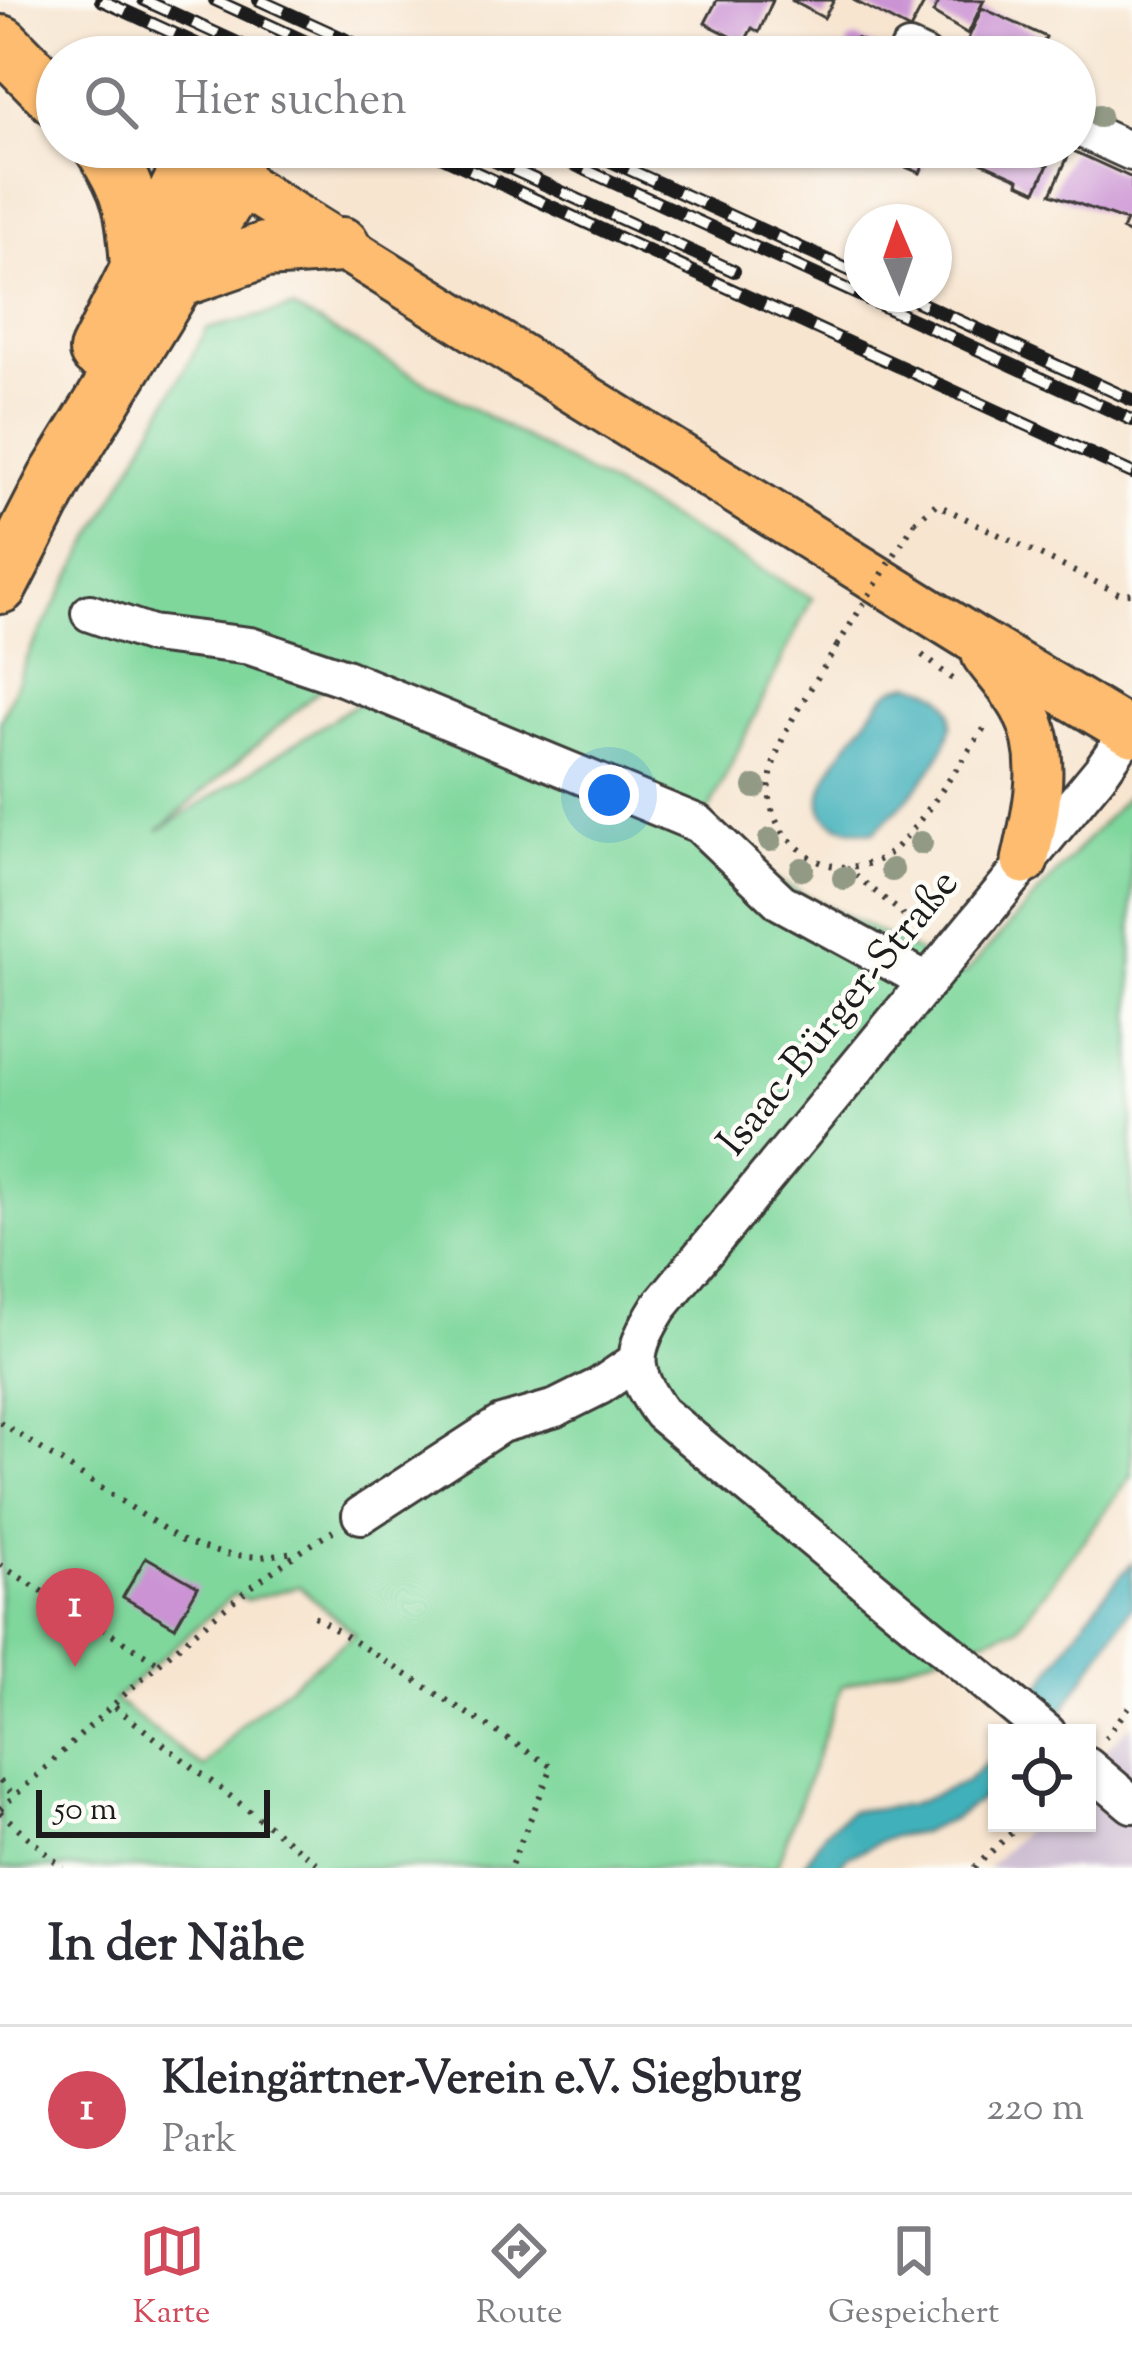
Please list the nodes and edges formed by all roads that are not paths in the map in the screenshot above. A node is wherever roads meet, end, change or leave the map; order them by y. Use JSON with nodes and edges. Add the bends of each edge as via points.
{"nodes":[{"id":1,"x":1,"y":43,"type":"edge"},
{"id":2,"x":36,"y":63,"type":"edge"},
{"id":3,"x":36,"y":78,"type":"edge"},
{"id":4,"x":1096,"y":136,"type":"edge"},
{"id":5,"x":1132,"y":152,"type":"edge"},
{"id":6,"x":116,"y":168,"type":"edge"},
{"id":7,"x":202,"y":168,"type":"edge"},
{"id":8,"x":216,"y":168,"type":"edge"},
{"id":9,"x":342,"y":245,"type":"junction"},
{"id":10,"x":157,"y":275,"type":"junction"},
{"id":11,"x":0,"y":539,"type":"edge"},
{"id":12,"x":0,"y":586,"type":"edge"},
{"id":13,"x":90,"y":613,"type":"dead end"},
{"id":14,"x":972,"y":638,"type":"junction"},
{"id":15,"x":1131,"y":732,"type":"edge"},
{"id":16,"x":1024,"y":861,"type":"junction"},
{"id":17,"x":916,"y":974,"type":"junction"},
{"id":18,"x":635,"y":1362,"type":"junction"},
{"id":19,"x":361,"y":1515,"type":"road end"},
{"id":20,"x":1035,"y":1724,"type":"edge"},
{"id":21,"x":1096,"y":1755,"type":"edge"},
{"id":22,"x":1132,"y":1804,"type":"edge"}],
"edges":[{"from":1,"to":2,"type":"main road"},
{"from":1,"to":3,"type":"highway"},
{"from":4,"to":5,"type":"street"},
{"from":6,"to":10,"type":"highway"},
{"from":7,"to":10,"type":"highway"},
{"from":8,"to":9,"type":"main road"},
{"from":9,"to":10,"type":"highway","via":[[265,250]]},
{"from":9,"to":14,"type":"main road"},
{"from":10,"to":11,"type":"highway"},
{"from":10,"to":12,"type":"highway"},
{"from":13,"to":17,"type":"street","via":[[151,634],[250,646],[326,671],[699,824],[781,902]]},
{"from":14,"to":15,"type":"main road"},
{"from":14,"to":16,"type":"main road","via":[[1034,733],[1040,790]]},
{"from":15,"to":16,"type":"street","name":"Isaac-Bürger-Straße"},
{"from":16,"to":17,"type":"street","name":"Isaac-Bürger-Straße"},
{"from":17,"to":18,"type":"street","name":"Isaac-Bürger-Straße","via":[[659,1307]]},
{"from":18,"to":19,"type":"street","via":[[556,1408],[501,1424]]},
{"from":18,"to":20,"type":"street","via":[[661,1413]]},
{"from":21,"to":22,"type":"street"}]}
